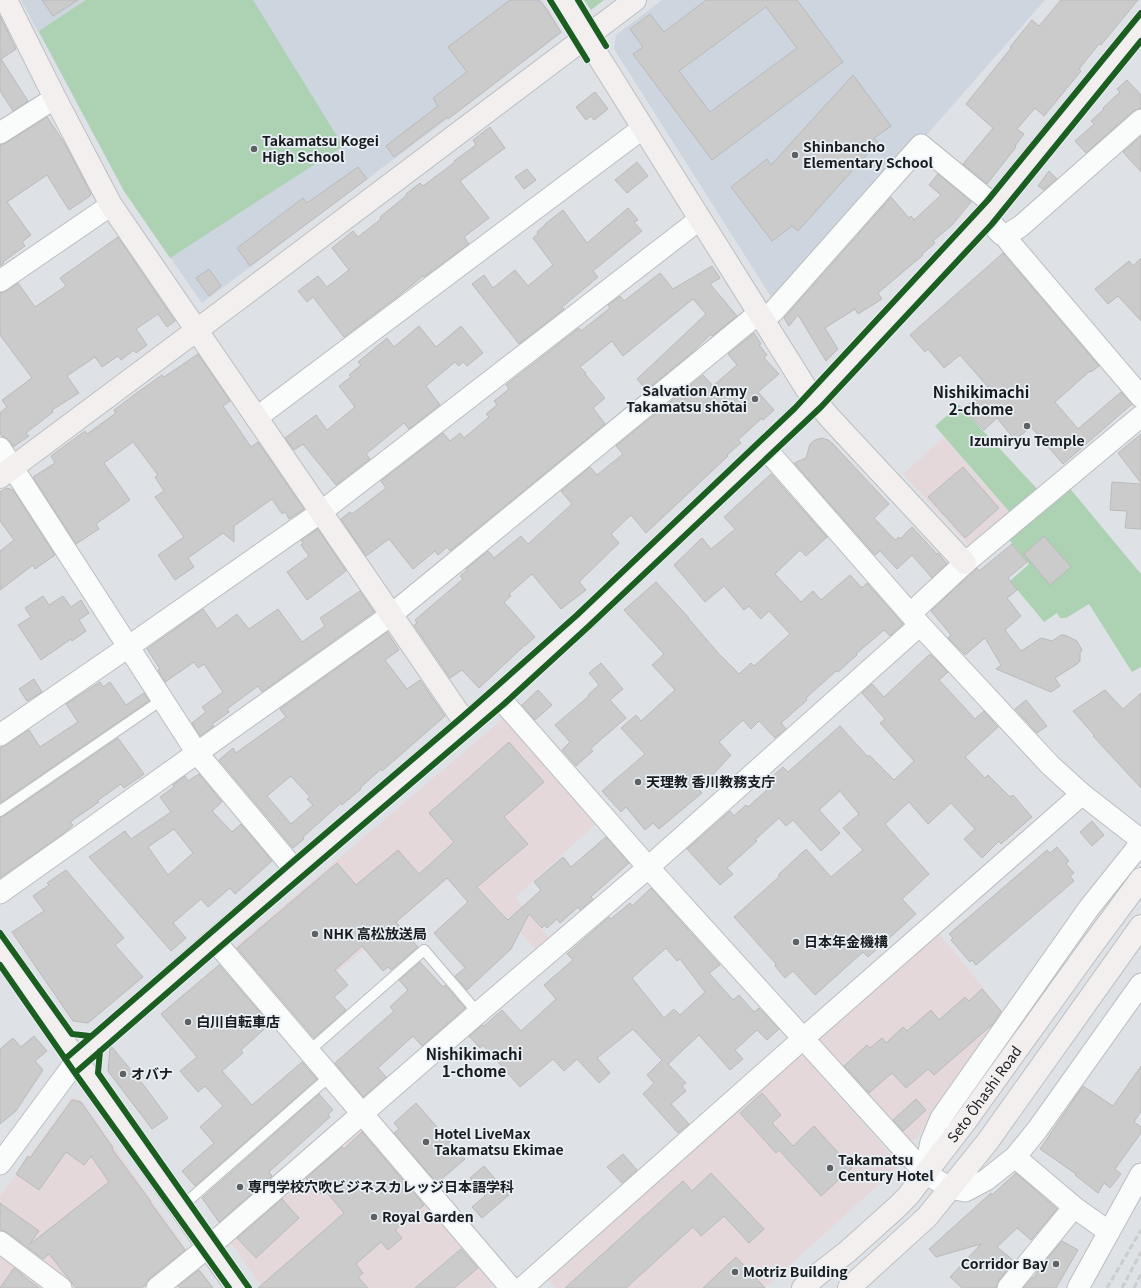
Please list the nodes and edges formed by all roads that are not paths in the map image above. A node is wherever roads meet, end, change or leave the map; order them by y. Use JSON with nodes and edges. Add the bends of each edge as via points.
{"nodes":[{"id":1,"x":6,"y":0,"type":"edge"},
{"id":2,"x":564,"y":0,"type":"edge"},
{"id":3,"x":635,"y":0,"type":"edge"},
{"id":4,"x":1141,"y":26,"type":"edge"},
{"id":5,"x":586,"y":36,"type":"junction"},
{"id":6,"x":54,"y":98,"type":"junction"},
{"id":7,"x":1141,"y":120,"type":"edge"},
{"id":8,"x":643,"y":128,"type":"junction"},
{"id":9,"x":0,"y":133,"type":"edge"},
{"id":10,"x":111,"y":205,"type":"junction"},
{"id":11,"x":990,"y":211,"type":"junction"},
{"id":12,"x":700,"y":220,"type":"junction"},
{"id":13,"x":1005,"y":236,"type":"junction"},
{"id":14,"x":0,"y":281,"type":"edge"},
{"id":15,"x":761,"y":315,"type":"junction"},
{"id":16,"x":197,"y":330,"type":"junction"},
{"id":17,"x":1139,"y":391,"type":"edge"},
{"id":18,"x":815,"y":400,"type":"junction"},
{"id":19,"x":1141,"y":416,"type":"edge"},
{"id":20,"x":256,"y":418,"type":"junction"},
{"id":21,"x":0,"y":448,"type":"edge"},
{"id":22,"x":765,"y":448,"type":"junction"},
{"id":23,"x":6,"y":472,"type":"edge"},
{"id":24,"x":321,"y":512,"type":"junction"},
{"id":25,"x":965,"y":563,"type":"junction"},
{"id":26,"x":391,"y":615,"type":"junction"},
{"id":27,"x":916,"y":619,"type":"junction"},
{"id":28,"x":128,"y":647,"type":"junction"},
{"id":29,"x":498,"y":696,"type":"junction"},
{"id":30,"x":163,"y":699,"type":"junction"},
{"id":31,"x":466,"y":724,"type":"junction"},
{"id":32,"x":0,"y":735,"type":"edge"},
{"id":33,"x":197,"y":753,"type":"junction"},
{"id":34,"x":1082,"y":794,"type":"junction"},
{"id":35,"x":0,"y":811,"type":"edge"},
{"id":36,"x":1141,"y":842,"type":"edge"},
{"id":37,"x":648,"y":867,"type":"junction"},
{"id":38,"x":296,"y":870,"type":"junction"},
{"id":39,"x":1141,"y":879,"type":"edge"},
{"id":40,"x":0,"y":893,"type":"edge"},
{"id":41,"x":1141,"y":926,"type":"edge"},
{"id":42,"x":214,"y":940,"type":"junction"},
{"id":43,"x":0,"y":951,"type":"edge"},
{"id":44,"x":1141,"y":984,"type":"edge"},
{"id":45,"x":478,"y":1013,"type":"junction"},
{"id":46,"x":804,"y":1038,"type":"junction"},
{"id":47,"x":309,"y":1051,"type":"junction"},
{"id":48,"x":77,"y":1060,"type":"junction"},
{"id":49,"x":330,"y":1076,"type":"junction"},
{"id":50,"x":362,"y":1114,"type":"junction"},
{"id":51,"x":1015,"y":1157,"type":"junction"},
{"id":52,"x":0,"y":1164,"type":"edge"},
{"id":53,"x":925,"y":1173,"type":"junction"},
{"id":54,"x":1141,"y":1174,"type":"edge"},
{"id":55,"x":950,"y":1188,"type":"junction"},
{"id":56,"x":181,"y":1207,"type":"junction"},
{"id":57,"x":1074,"y":1207,"type":"junction"},
{"id":58,"x":1108,"y":1233,"type":"junction"},
{"id":59,"x":0,"y":1242,"type":"edge"},
{"id":60,"x":208,"y":1248,"type":"junction"},
{"id":61,"x":521,"y":1285,"type":"edge"},
{"id":62,"x":61,"y":1288,"type":"edge"},
{"id":63,"x":157,"y":1288,"type":"edge"},
{"id":64,"x":237,"y":1288,"type":"edge"},
{"id":65,"x":803,"y":1288,"type":"edge"},
{"id":66,"x":849,"y":1288,"type":"edge"},
{"id":67,"x":1008,"y":1288,"type":"edge"},
{"id":68,"x":1078,"y":1288,"type":"edge"}],
"edges":[{"from":1,"to":6,"type":"street"},
{"from":2,"to":5,"type":"street"},
{"from":3,"to":5,"type":"street"},
{"from":4,"to":11,"type":"street"},
{"from":5,"to":8,"type":"street"},
{"from":5,"to":16,"type":"street"},
{"from":6,"to":9,"type":"street"},
{"from":6,"to":10,"type":"street"},
{"from":7,"to":13,"type":"street","via":[[1021,226]]},
{"from":8,"to":12,"type":"street"},
{"from":8,"to":20,"type":"street"},
{"from":10,"to":14,"type":"street"},
{"from":10,"to":16,"type":"street"},
{"from":11,"to":13,"type":"street","via":[[1001,234]]},
{"from":11,"to":15,"type":"street","via":[[921,145],[772,312]]},
{"from":11,"to":18,"type":"street"},
{"from":12,"to":15,"type":"street"},
{"from":12,"to":24,"type":"street"},
{"from":13,"to":17,"type":"street"},
{"from":15,"to":18,"type":"street"},
{"from":15,"to":26,"type":"street"},
{"from":16,"to":20,"type":"street"},
{"from":16,"to":23,"type":"street"},
{"from":18,"to":22,"type":"street"},
{"from":18,"to":25,"type":"street"},
{"from":19,"to":25,"type":"street"},
{"from":20,"to":24,"type":"street"},
{"from":21,"to":23,"type":"street"},
{"from":22,"to":27,"type":"street"},
{"from":22,"to":29,"type":"street","via":[[583,621]]},
{"from":23,"to":28,"type":"street"},
{"from":24,"to":26,"type":"street"},
{"from":24,"to":28,"type":"street"},
{"from":25,"to":27,"type":"street"},
{"from":26,"to":31,"type":"street"},
{"from":26,"to":33,"type":"street"},
{"from":27,"to":34,"type":"street","via":[[1051,766]]},
{"from":27,"to":37,"type":"street"},
{"from":28,"to":30,"type":"street"},
{"from":28,"to":32,"type":"street"},
{"from":29,"to":31,"type":"street"},
{"from":29,"to":37,"type":"street"},
{"from":30,"to":33,"type":"street"},
{"from":30,"to":35,"type":"lane"},
{"from":31,"to":38,"type":"street"},
{"from":33,"to":38,"type":"street"},
{"from":33,"to":40,"type":"street"},
{"from":34,"to":36,"type":"street"},
{"from":34,"to":46,"type":"street"},
{"from":36,"to":53,"type":"street","via":[[1088,908],[941,1118]]},
{"from":37,"to":45,"type":"street"},
{"from":37,"to":46,"type":"street"},
{"from":38,"to":42,"type":"street"},
{"from":39,"to":53,"type":"street","name":"Seto Ōhashi Road"},
{"from":41,"to":55,"type":"street","via":[[988,1141]]},
{"from":42,"to":47,"type":"street"},
{"from":42,"to":48,"type":"street"},
{"from":43,"to":48,"type":"street"},
{"from":44,"to":51,"type":"street"},
{"from":45,"to":47,"type":"lane","via":[[424,950]]},
{"from":45,"to":50,"type":"street"},
{"from":46,"to":53,"type":"street"},
{"from":46,"to":61,"type":"street"},
{"from":47,"to":49,"type":"street"},
{"from":48,"to":52,"type":"street"},
{"from":48,"to":56,"type":"street"},
{"from":49,"to":50,"type":"street"},
{"from":49,"to":56,"type":"lane"},
{"from":50,"to":60,"type":"street"},
{"from":50,"to":61,"type":"street"},
{"from":51,"to":55,"type":"street","via":[[986,1180],[965,1192]]},
{"from":51,"to":57,"type":"street"},
{"from":53,"to":55,"type":"street"},
{"from":53,"to":65,"type":"street","name":"Seto Ōhashi Road","via":[[896,1208]]},
{"from":54,"to":58,"type":"street"},
{"from":55,"to":66,"type":"street","via":[[926,1217]]},
{"from":56,"to":60,"type":"street"},
{"from":57,"to":58,"type":"street"},
{"from":57,"to":67,"type":"street"},
{"from":58,"to":68,"type":"street"},
{"from":59,"to":62,"type":"street"},
{"from":60,"to":63,"type":"street"},
{"from":60,"to":64,"type":"street"}]}
